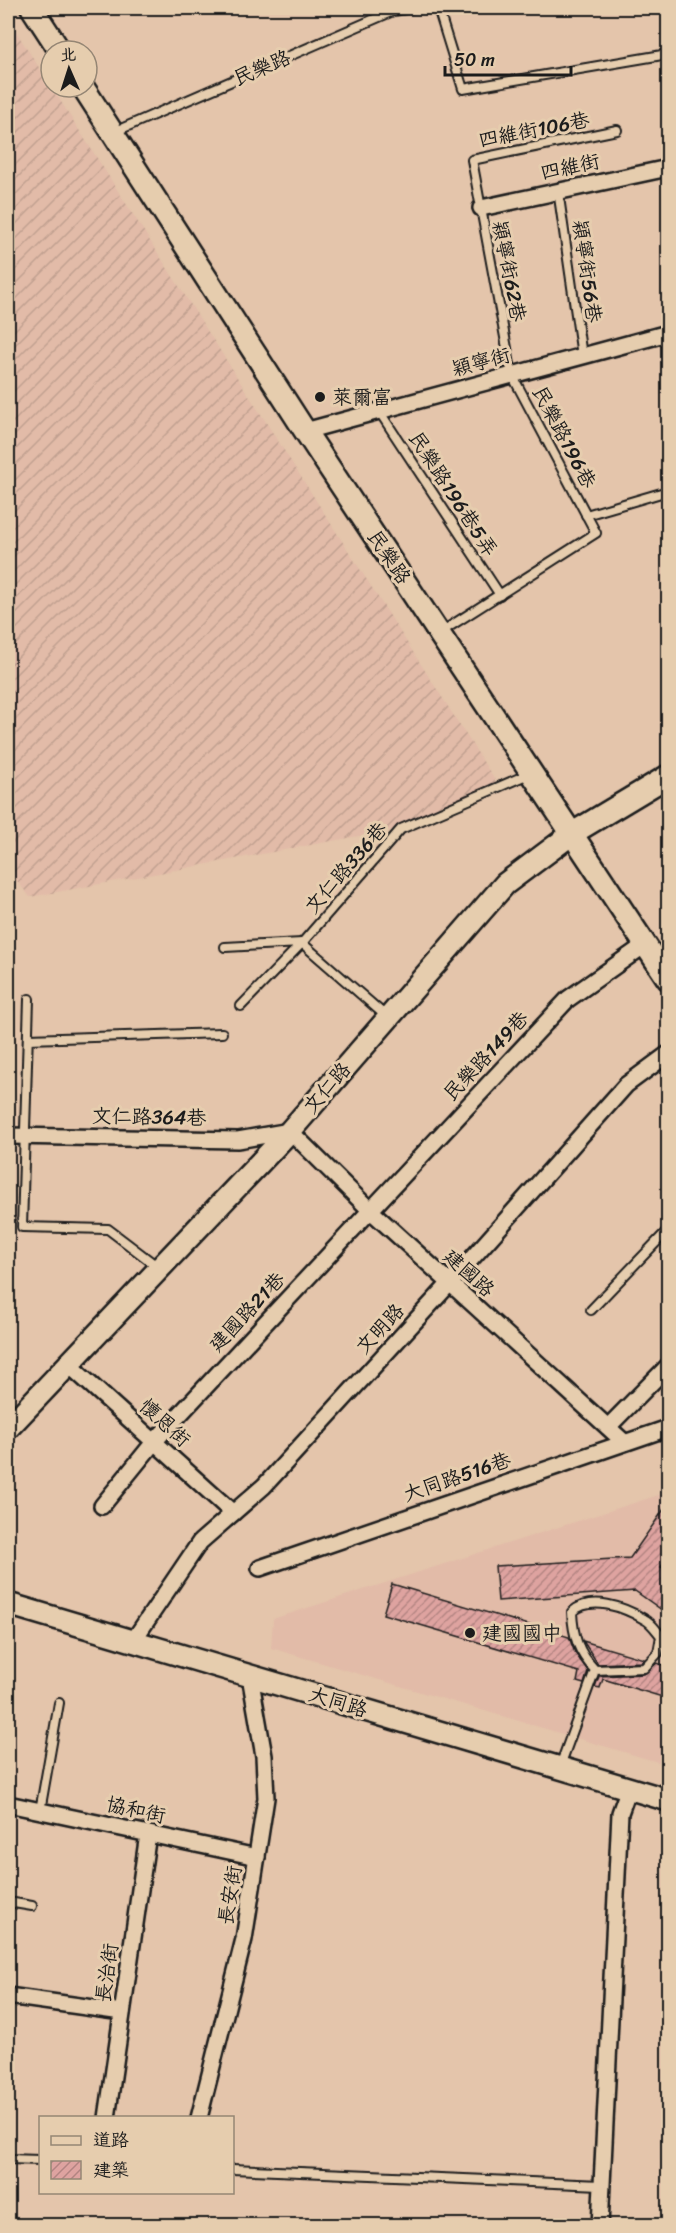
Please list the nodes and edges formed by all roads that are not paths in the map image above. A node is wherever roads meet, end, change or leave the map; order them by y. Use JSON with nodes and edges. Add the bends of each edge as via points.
{"nodes":[{"id":1,"x":32,"y":8,"type":"edge"},
{"id":2,"x":412,"y":8,"type":"edge"},
{"id":3,"x":438,"y":8,"type":"edge"},
{"id":4,"x":52,"y":39,"type":"edge"},
{"id":5,"x":669,"y":54,"type":"edge"},
{"id":6,"x":91,"y":99,"type":"edge"},
{"id":7,"x":617,"y":130,"type":"dead end"},
{"id":8,"x":113,"y":133,"type":"junction"},
{"id":9,"x":669,"y":168,"type":"edge"},
{"id":10,"x":558,"y":190,"type":"junction"},
{"id":11,"x":481,"y":208,"type":"junction"},
{"id":12,"x":669,"y":333,"type":"edge"},
{"id":13,"x":582,"y":356,"type":"junction"},
{"id":14,"x":512,"y":375,"type":"junction"},
{"id":15,"x":379,"y":411,"type":"junction"},
{"id":16,"x":305,"y":431,"type":"junction"},
{"id":17,"x":669,"y":491,"type":"edge"},
{"id":18,"x":586,"y":515,"type":"junction"},
{"id":19,"x":500,"y":595,"type":"junction"},
{"id":20,"x":440,"y":633,"type":"junction"},
{"id":21,"x":533,"y":773,"type":"junction"},
{"id":22,"x":669,"y":776,"type":"edge"},
{"id":23,"x":573,"y":833,"type":"junction"},
{"id":24,"x":302,"y":943,"type":"junction"},
{"id":25,"x":646,"y":944,"type":"junction"},
{"id":26,"x":225,"y":947,"type":"dead end"},
{"id":27,"x":669,"y":979,"type":"edge"},
{"id":28,"x":29,"y":999,"type":"dead end"},
{"id":29,"x":241,"y":1006,"type":"dead end"},
{"id":30,"x":388,"y":1018,"type":"junction"},
{"id":31,"x":222,"y":1033,"type":"dead end"},
{"id":32,"x":28,"y":1039,"type":"junction"},
{"id":33,"x":669,"y":1054,"type":"edge"},
{"id":34,"x":290,"y":1131,"type":"junction"},
{"id":35,"x":8,"y":1136,"type":"edge"},
{"id":36,"x":25,"y":1137,"type":"junction"},
{"id":37,"x":371,"y":1211,"type":"junction"},
{"id":38,"x":669,"y":1230,"type":"edge"},
{"id":39,"x":159,"y":1268,"type":"junction"},
{"id":40,"x":450,"y":1283,"type":"junction"},
{"id":41,"x":591,"y":1310,"type":"dead end"},
{"id":42,"x":68,"y":1364,"type":"junction"},
{"id":43,"x":669,"y":1366,"type":"edge"},
{"id":44,"x":608,"y":1427,"type":"junction"},
{"id":45,"x":8,"y":1428,"type":"edge"},
{"id":46,"x":669,"y":1428,"type":"edge"},
{"id":47,"x":154,"y":1442,"type":"junction"},
{"id":48,"x":624,"y":1442,"type":"junction"},
{"id":49,"x":102,"y":1506,"type":"dead end"},
{"id":50,"x":233,"y":1513,"type":"junction"},
{"id":51,"x":260,"y":1568,"type":"dead end"},
{"id":52,"x":8,"y":1604,"type":"edge"},
{"id":53,"x":133,"y":1641,"type":"junction"},
{"id":54,"x":595,"y":1670,"type":"junction"},
{"id":55,"x":250,"y":1676,"type":"junction"},
{"id":56,"x":59,"y":1703,"type":"dead end"},
{"id":57,"x":560,"y":1768,"type":"junction"},
{"id":58,"x":629,"y":1788,"type":"junction"},
{"id":59,"x":669,"y":1800,"type":"edge"},
{"id":60,"x":8,"y":1804,"type":"edge"},
{"id":61,"x":40,"y":1811,"type":"junction"},
{"id":62,"x":148,"y":1834,"type":"junction"},
{"id":63,"x":257,"y":1857,"type":"junction"},
{"id":64,"x":8,"y":1902,"type":"edge"},
{"id":65,"x":32,"y":1906,"type":"dead end"},
{"id":66,"x":8,"y":1996,"type":"edge"},
{"id":67,"x":122,"y":2012,"type":"junction"},
{"id":68,"x":107,"y":2116,"type":"edge"},
{"id":69,"x":200,"y":2116,"type":"edge"},
{"id":70,"x":8,"y":2159,"type":"edge"},
{"id":71,"x":39,"y":2160,"type":"edge"},
{"id":72,"x":234,"y":2169,"type":"edge"},
{"id":73,"x":602,"y":2185,"type":"junction"},
{"id":74,"x":600,"y":2226,"type":"edge"}],
"edges":[{"from":1,"to":4,"type":"main road"},
{"from":2,"to":8,"type":"lane","name":"民樂路","via":[[393,11]]},
{"from":3,"to":5,"type":"lane","via":[[464,89]]},
{"from":6,"to":8,"type":"main road","name":"民樂路"},
{"from":7,"to":11,"type":"lane","name":"四維街106巷","via":[[472,160]]},
{"from":8,"to":16,"type":"main road","name":"民樂路"},
{"from":9,"to":10,"type":"street","name":"四維街"},
{"from":10,"to":11,"type":"street","name":"四維街"},
{"from":10,"to":13,"type":"lane","name":"穎寧街56巷"},
{"from":11,"to":14,"type":"lane","name":"穎寧街62巷"},
{"from":12,"to":13,"type":"street","name":"穎寧街"},
{"from":13,"to":14,"type":"street","name":"穎寧街"},
{"from":14,"to":15,"type":"street","name":"穎寧街"},
{"from":14,"to":18,"type":"lane","name":"民樂路196巷"},
{"from":15,"to":16,"type":"street","name":"穎寧街"},
{"from":15,"to":19,"type":"lane","name":"民樂路196巷5弄"},
{"from":16,"to":20,"type":"main road","name":"民樂路"},
{"from":17,"to":18,"type":"lane","name":"民樂路196巷"},
{"from":18,"to":19,"type":"lane","name":"民樂路196巷","via":[[596,533]]},
{"from":19,"to":20,"type":"lane","name":"民樂路196巷"},
{"from":20,"to":21,"type":"main road","name":"民樂路"},
{"from":21,"to":23,"type":"main road","name":"民樂路"},
{"from":21,"to":24,"type":"lane","name":"文仁路336巷","via":[[401,829]]},
{"from":22,"to":23,"type":"main road","name":"文仁路"},
{"from":23,"to":25,"type":"main road","name":"民樂路"},
{"from":23,"to":30,"type":"main road","name":"文仁路","via":[[505,884]]},
{"from":24,"to":26,"type":"lane"},
{"from":24,"to":29,"type":"lane","name":"文仁路336巷"},
{"from":24,"to":30,"type":"lane"},
{"from":25,"to":27,"type":"main road","name":"民樂路"},
{"from":25,"to":37,"type":"street","name":"民樂路149巷","via":[[568,999]]},
{"from":28,"to":32,"type":"lane"},
{"from":30,"to":34,"type":"main road","name":"文仁路"},
{"from":31,"to":32,"type":"lane"},
{"from":32,"to":36,"type":"lane"},
{"from":33,"to":40,"type":"street","name":"文明路","via":[[626,1085]]},
{"from":34,"to":36,"type":"street","name":"文仁路364巷","via":[[238,1140]]},
{"from":34,"to":37,"type":"street","name":"建國路"},
{"from":34,"to":39,"type":"main road","name":"文仁路"},
{"from":35,"to":36,"type":"street","name":"文仁路364巷"},
{"from":36,"to":39,"type":"lane","via":[[22,1227],[108,1229]]},
{"from":37,"to":40,"type":"street","name":"建國路"},
{"from":37,"to":47,"type":"street","name":"建國路21巷"},
{"from":38,"to":41,"type":"lane"},
{"from":39,"to":42,"type":"main road","name":"文仁路"},
{"from":40,"to":44,"type":"street","name":"建國路"},
{"from":40,"to":50,"type":"street","name":"文明路","via":[[264,1486]]},
{"from":42,"to":45,"type":"main road","name":"文仁路"},
{"from":42,"to":47,"type":"street","name":"懷恩街"},
{"from":43,"to":44,"type":"street"},
{"from":44,"to":48,"type":"street","name":"建國路"},
{"from":46,"to":48,"type":"street","name":"大同路516巷"},
{"from":47,"to":49,"type":"street","name":"建國路21巷"},
{"from":47,"to":50,"type":"street","name":"懷恩街"},
{"from":48,"to":51,"type":"street","name":"大同路516巷"},
{"from":50,"to":53,"type":"street","name":"文明路","via":[[200,1542]]},
{"from":52,"to":53,"type":"main road","name":"大同路"},
{"from":53,"to":55,"type":"main road","name":"大同路"},
{"from":54,"to":54,"type":"lane","via":[[644,1668],[658,1653],[661,1636],[646,1619],[622,1609],[598,1603],[580,1605],[572,1612],[575,1641]]},
{"from":54,"to":57,"type":"lane"},
{"from":55,"to":57,"type":"main road","name":"大同路"},
{"from":55,"to":63,"type":"street","name":"長安街","via":[[264,1756],[266,1798]]},
{"from":56,"to":61,"type":"lane"},
{"from":57,"to":58,"type":"main road","name":"大同路"},
{"from":58,"to":59,"type":"main road","name":"大同路"},
{"from":58,"to":73,"type":"street","via":[[620,1813]]},
{"from":60,"to":61,"type":"street","name":"協和街"},
{"from":61,"to":62,"type":"street","name":"協和街"},
{"from":62,"to":63,"type":"street","name":"協和街"},
{"from":62,"to":67,"type":"street","name":"長治街"},
{"from":63,"to":69,"type":"street","name":"長安街","via":[[244,1939]]},
{"from":64,"to":65,"type":"lane"},
{"from":66,"to":67,"type":"street"},
{"from":67,"to":68,"type":"street","name":"長治街"},
{"from":70,"to":71,"type":"lane"},
{"from":72,"to":73,"type":"lane"},
{"from":73,"to":74,"type":"street"}]}
